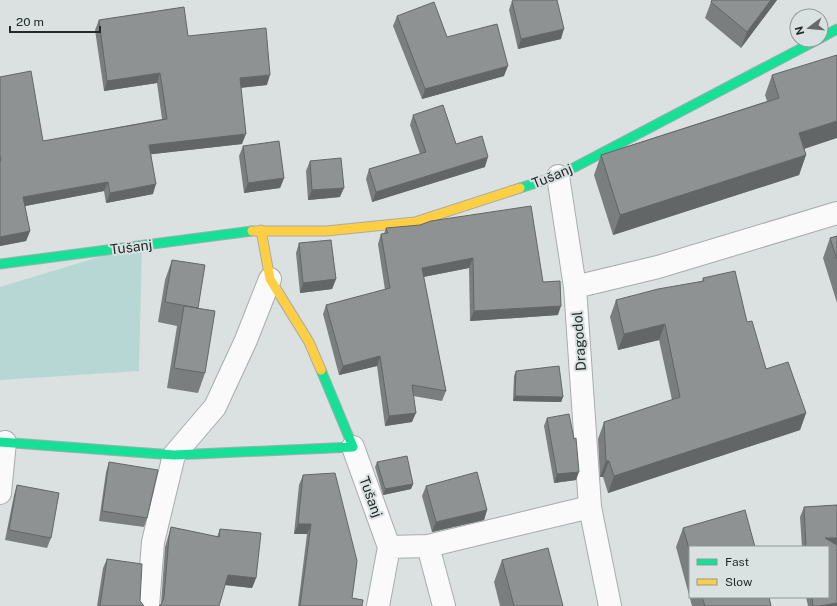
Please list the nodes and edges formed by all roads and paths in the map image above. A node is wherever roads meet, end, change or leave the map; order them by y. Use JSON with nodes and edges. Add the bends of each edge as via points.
{"nodes":[{"id":1,"x":802,"y":48,"type":"edge"},
{"id":2,"x":558,"y":176,"type":"junction"},
{"id":3,"x":837,"y":213,"type":"edge"},
{"id":4,"x":261,"y":230,"type":"junction"},
{"id":5,"x":0,"y":264,"type":"edge"},
{"id":6,"x":270,"y":279,"type":"junction"},
{"id":7,"x":575,"y":287,"type":"junction"},
{"id":8,"x":3,"y":442,"type":"edge"},
{"id":9,"x":353,"y":447,"type":"junction"},
{"id":10,"x":174,"y":456,"type":"junction"},
{"id":11,"x":0,"y":493,"type":"edge"},
{"id":12,"x":590,"y":507,"type":"junction"},
{"id":13,"x":428,"y":546,"type":"junction"},
{"id":14,"x":389,"y":548,"type":"junction"},
{"id":15,"x":148,"y":606,"type":"edge"},
{"id":16,"x":378,"y":606,"type":"edge"},
{"id":17,"x":444,"y":606,"type":"edge"},
{"id":18,"x":610,"y":606,"type":"edge"}],
"edges":[{"from":1,"to":2,"type":"street","name":"Tušanj"},
{"from":2,"to":4,"type":"street","name":"Tušanj","via":[[415,222],[326,231]]},
{"from":2,"to":7,"type":"street","name":"Dragodol"},
{"from":3,"to":7,"type":"street","via":[[658,267]]},
{"from":4,"to":5,"type":"street","name":"Tušanj"},
{"from":4,"to":6,"type":"street","name":"Tušanj"},
{"from":6,"to":9,"type":"street","name":"Tušanj","via":[[309,342]]},
{"from":6,"to":10,"type":"street","via":[[246,340],[215,407]]},
{"from":7,"to":12,"type":"street","name":"Dragodol"},
{"from":8,"to":10,"type":"street"},
{"from":8,"to":11,"type":"street"},
{"from":9,"to":10,"type":"street"},
{"from":9,"to":14,"type":"street","name":"Tušanj"},
{"from":10,"to":15,"type":"street","via":[[153,542]]},
{"from":12,"to":13,"type":"street"},
{"from":12,"to":18,"type":"street","name":"Dragodol"},
{"from":13,"to":14,"type":"street"},
{"from":13,"to":17,"type":"street"},
{"from":14,"to":16,"type":"street"}]}
